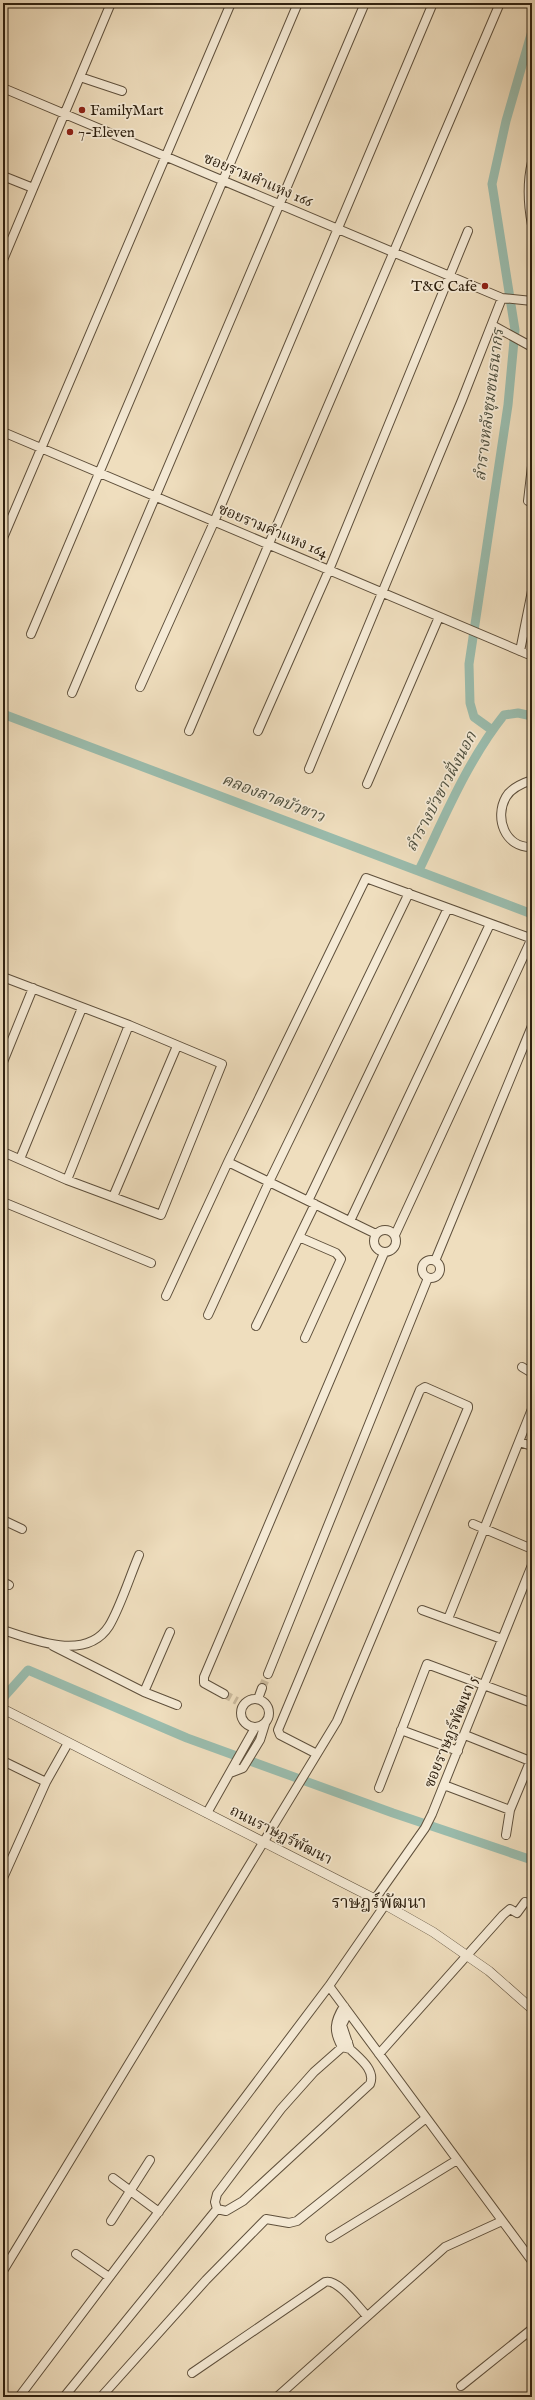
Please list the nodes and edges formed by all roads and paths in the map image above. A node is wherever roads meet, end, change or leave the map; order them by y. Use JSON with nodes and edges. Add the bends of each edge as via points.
{"nodes":[{"id":1,"x":111,"y":3,"type":"edge"},
{"id":2,"x":231,"y":3,"type":"edge"},
{"id":3,"x":298,"y":3,"type":"edge"},
{"id":4,"x":365,"y":3,"type":"edge"},
{"id":5,"x":433,"y":3,"type":"edge"},
{"id":6,"x":500,"y":3,"type":"edge"},
{"id":7,"x":80,"y":76,"type":"junction"},
{"id":8,"x":3,"y":88,"type":"edge"},
{"id":9,"x":122,"y":91,"type":"dead end"},
{"id":10,"x":65,"y":114,"type":"junction"},
{"id":11,"x":165,"y":156,"type":"junction"},
{"id":12,"x":532,"y":162,"type":"edge"},
{"id":13,"x":3,"y":176,"type":"edge"},
{"id":14,"x":223,"y":180,"type":"junction"},
{"id":15,"x":33,"y":188,"type":"junction"},
{"id":16,"x":279,"y":204,"type":"junction"},
{"id":17,"x":532,"y":225,"type":"edge"},
{"id":18,"x":336,"y":228,"type":"junction"},
{"id":19,"x":468,"y":231,"type":"dead end"},
{"id":20,"x":393,"y":252,"type":"junction"},
{"id":21,"x":3,"y":260,"type":"edge"},
{"id":22,"x":449,"y":275,"type":"junction"},
{"id":23,"x":507,"y":298,"type":"junction"},
{"id":24,"x":532,"y":301,"type":"edge"},
{"id":25,"x":492,"y":325,"type":"junction"},
{"id":26,"x":532,"y":347,"type":"edge"},
{"id":27,"x":3,"y":432,"type":"edge"},
{"id":28,"x":41,"y":448,"type":"junction"},
{"id":29,"x":532,"y":466,"type":"edge"},
{"id":30,"x":98,"y":473,"type":"junction"},
{"id":31,"x":156,"y":497,"type":"junction"},
{"id":32,"x":528,"y":501,"type":"dead end"},
{"id":33,"x":214,"y":522,"type":"junction"},
{"id":34,"x":3,"y":538,"type":"edge"},
{"id":35,"x":269,"y":545,"type":"junction"},
{"id":36,"x":329,"y":570,"type":"junction"},
{"id":37,"x":532,"y":591,"type":"edge"},
{"id":38,"x":383,"y":593,"type":"junction"},
{"id":39,"x":439,"y":617,"type":"junction"},
{"id":40,"x":31,"y":634,"type":"dead end"},
{"id":41,"x":520,"y":651,"type":"junction"},
{"id":42,"x":532,"y":656,"type":"edge"},
{"id":43,"x":140,"y":687,"type":"dead end"},
{"id":44,"x":72,"y":693,"type":"dead end"},
{"id":45,"x":189,"y":731,"type":"dead end"},
{"id":46,"x":258,"y":731,"type":"dead end"},
{"id":47,"x":309,"y":769,"type":"dead end"},
{"id":48,"x":532,"y":780,"type":"edge"},
{"id":49,"x":367,"y":784,"type":"dead end"},
{"id":50,"x":532,"y":847,"type":"edge"},
{"id":51,"x":409,"y":893,"type":"junction"},
{"id":52,"x":448,"y":908,"type":"junction"},
{"id":53,"x":490,"y":924,"type":"junction"},
{"id":54,"x":3,"y":977,"type":"edge"},
{"id":55,"x":33,"y":988,"type":"junction"},
{"id":56,"x":82,"y":1008,"type":"junction"},
{"id":57,"x":129,"y":1026,"type":"junction"},
{"id":58,"x":532,"y":1026,"type":"edge"},
{"id":59,"x":176,"y":1046,"type":"junction"},
{"id":60,"x":3,"y":1062,"type":"edge"},
{"id":61,"x":3,"y":1152,"type":"edge"},
{"id":62,"x":20,"y":1159,"type":"junction"},
{"id":63,"x":228,"y":1162,"type":"junction"},
{"id":64,"x":67,"y":1180,"type":"junction"},
{"id":65,"x":269,"y":1182,"type":"junction"},
{"id":66,"x":113,"y":1197,"type":"junction"},
{"id":67,"x":3,"y":1202,"type":"edge"},
{"id":68,"x":312,"y":1202,"type":"junction"},
{"id":69,"x":350,"y":1221,"type":"junction"},
{"id":70,"x":376,"y":1234,"type":"junction"},
{"id":71,"x":395,"y":1235,"type":"junction"},
{"id":72,"x":299,"y":1237,"type":"junction"},
{"id":73,"x":384,"y":1253,"type":"junction"},
{"id":74,"x":435,"y":1261,"type":"junction"},
{"id":75,"x":151,"y":1264,"type":"dead end"},
{"id":76,"x":428,"y":1278,"type":"junction"},
{"id":77,"x":166,"y":1296,"type":"dead end"},
{"id":78,"x":208,"y":1315,"type":"dead end"},
{"id":79,"x":256,"y":1326,"type":"dead end"},
{"id":80,"x":305,"y":1338,"type":"dead end"},
{"id":81,"x":522,"y":1367,"type":"dead end"},
{"id":82,"x":532,"y":1373,"type":"edge"},
{"id":83,"x":532,"y":1409,"type":"edge"},
{"id":84,"x":518,"y":1442,"type":"junction"},
{"id":85,"x":532,"y":1446,"type":"edge"},
{"id":86,"x":3,"y":1520,"type":"edge"},
{"id":87,"x":473,"y":1524,"type":"dead end"},
{"id":88,"x":22,"y":1529,"type":"dead end"},
{"id":89,"x":483,"y":1529,"type":"junction"},
{"id":90,"x":532,"y":1549,"type":"edge"},
{"id":91,"x":139,"y":1555,"type":"dead end"},
{"id":92,"x":532,"y":1565,"type":"edge"},
{"id":93,"x":422,"y":1610,"type":"dead end"},
{"id":94,"x":448,"y":1619,"type":"junction"},
{"id":95,"x":3,"y":1630,"type":"edge"},
{"id":96,"x":170,"y":1632,"type":"dead end"},
{"id":97,"x":502,"y":1639,"type":"junction"},
{"id":98,"x":51,"y":1645,"type":"junction"},
{"id":99,"x":268,"y":1674,"type":"tunnel mouth"},
{"id":100,"x":485,"y":1685,"type":"junction"},
{"id":101,"x":262,"y":1688,"type":"tunnel mouth"},
{"id":102,"x":144,"y":1692,"type":"junction"},
{"id":103,"x":224,"y":1694,"type":"tunnel mouth"},
{"id":104,"x":258,"y":1699,"type":"junction"},
{"id":105,"x":532,"y":1703,"type":"edge"},
{"id":106,"x":177,"y":1705,"type":"dead end"},
{"id":107,"x":4,"y":1710,"type":"edge"},
{"id":108,"x":265,"y":1724,"type":"junction"},
{"id":109,"x":255,"y":1728,"type":"junction"},
{"id":110,"x":401,"y":1730,"type":"junction"},
{"id":111,"x":465,"y":1735,"type":"junction"},
{"id":112,"x":68,"y":1743,"type":"junction"},
{"id":113,"x":458,"y":1751,"type":"junction"},
{"id":114,"x":317,"y":1754,"type":"junction"},
{"id":115,"x":531,"y":1759,"type":"edge"},
{"id":116,"x":3,"y":1761,"type":"edge"},
{"id":117,"x":231,"y":1770,"type":"junction"},
{"id":118,"x":46,"y":1782,"type":"junction"},
{"id":119,"x":444,"y":1785,"type":"junction"},
{"id":120,"x":379,"y":1788,"type":"dead end"},
{"id":121,"x":510,"y":1810,"type":"junction"},
{"id":122,"x":207,"y":1813,"type":"junction"},
{"id":123,"x":506,"y":1835,"type":"dead end"},
{"id":124,"x":262,"y":1842,"type":"junction"},
{"id":125,"x":3,"y":1878,"type":"edge"},
{"id":126,"x":375,"y":1899,"type":"junction"},
{"id":127,"x":525,"y":1902,"type":"dead end"},
{"id":128,"x":385,"y":1905,"type":"junction"},
{"id":129,"x":467,"y":1955,"type":"junction"},
{"id":130,"x":329,"y":1986,"type":"junction"},
{"id":131,"x":532,"y":2009,"type":"edge"},
{"id":132,"x":346,"y":2010,"type":"junction"},
{"id":133,"x":346,"y":2046,"type":"junction"},
{"id":134,"x":379,"y":2054,"type":"junction"},
{"id":135,"x":426,"y":2118,"type":"junction"},
{"id":136,"x":150,"y":2160,"type":"dead end"},
{"id":137,"x":457,"y":2160,"type":"junction"},
{"id":138,"x":113,"y":2178,"type":"dead end"},
{"id":139,"x":131,"y":2191,"type":"junction"},
{"id":140,"x":217,"y":2209,"type":"junction"},
{"id":141,"x":158,"y":2212,"type":"junction"},
{"id":142,"x":110,"y":2221,"type":"dead end"},
{"id":143,"x":502,"y":2221,"type":"junction"},
{"id":144,"x":330,"y":2238,"type":"dead end"},
{"id":145,"x":76,"y":2254,"type":"dead end"},
{"id":146,"x":532,"y":2261,"type":"edge"},
{"id":147,"x":3,"y":2272,"type":"edge"},
{"id":148,"x":109,"y":2277,"type":"junction"},
{"id":149,"x":367,"y":2316,"type":"junction"},
{"id":150,"x":532,"y":2328,"type":"edge"},
{"id":151,"x":192,"y":2373,"type":"dead end"},
{"id":152,"x":461,"y":2386,"type":"dead end"},
{"id":153,"x":19,"y":2397,"type":"edge"},
{"id":154,"x":64,"y":2397,"type":"edge"},
{"id":155,"x":101,"y":2397,"type":"edge"},
{"id":156,"x":277,"y":2397,"type":"edge"}],
"edges":[{"from":1,"to":7,"type":"street"},
{"from":2,"to":11,"type":"street"},
{"from":3,"to":14,"type":"street"},
{"from":4,"to":16,"type":"street"},
{"from":5,"to":18,"type":"street"},
{"from":6,"to":20,"type":"street"},
{"from":7,"to":9,"type":"street"},
{"from":7,"to":10,"type":"street"},
{"from":8,"to":10,"type":"street","name":"ซอยรามคำแหง 166"},
{"from":10,"to":11,"type":"street","name":"ซอยรามคำแหง 166"},
{"from":10,"to":15,"type":"street"},
{"from":11,"to":14,"type":"street","name":"ซอยรามคำแหง 166"},
{"from":11,"to":28,"type":"street"},
{"from":12,"to":17,"type":"street","via":[[528,176],[528,205]]},
{"from":13,"to":15,"type":"street"},
{"from":14,"to":16,"type":"street","name":"ซอยรามคำแหง 166"},
{"from":14,"to":30,"type":"street"},
{"from":15,"to":21,"type":"street"},
{"from":16,"to":18,"type":"street","name":"ซอยรามคำแหง 166"},
{"from":16,"to":31,"type":"street"},
{"from":18,"to":20,"type":"street","name":"ซอยรามคำแหง 166"},
{"from":18,"to":33,"type":"street"},
{"from":19,"to":22,"type":"street"},
{"from":20,"to":22,"type":"street","name":"ซอยรามคำแหง 166"},
{"from":20,"to":35,"type":"street"},
{"from":22,"to":23,"type":"street","name":"ซอยรามคำแหง 166"},
{"from":22,"to":36,"type":"street"},
{"from":23,"to":24,"type":"street","name":"ซอยรามคำแหง 166"},
{"from":23,"to":25,"type":"street"},
{"from":25,"to":26,"type":"street"},
{"from":25,"to":38,"type":"street"},
{"from":27,"to":28,"type":"street","name":"ซอยรามคำแหง 164"},
{"from":28,"to":30,"type":"street","name":"ซอยรามคำแหง 164"},
{"from":28,"to":34,"type":"street"},
{"from":29,"to":32,"type":"street"},
{"from":30,"to":31,"type":"street","name":"ซอยรามคำแหง 164"},
{"from":30,"to":40,"type":"street"},
{"from":31,"to":33,"type":"street","name":"ซอยรามคำแหง 164"},
{"from":31,"to":44,"type":"street"},
{"from":33,"to":35,"type":"street","name":"ซอยรามคำแหง 164"},
{"from":33,"to":43,"type":"street"},
{"from":35,"to":36,"type":"street","name":"ซอยรามคำแหง 164"},
{"from":35,"to":45,"type":"street"},
{"from":36,"to":38,"type":"street","name":"ซอยรามคำแหง 164"},
{"from":36,"to":46,"type":"street"},
{"from":37,"to":41,"type":"street"},
{"from":38,"to":39,"type":"street","name":"ซอยรามคำแหง 164"},
{"from":38,"to":47,"type":"street"},
{"from":39,"to":41,"type":"street","name":"ซอยรามคำแหง 164"},
{"from":39,"to":49,"type":"street"},
{"from":41,"to":42,"type":"street","name":"ซอยรามคำแหง 164"},
{"from":48,"to":50,"type":"street","via":[[521,784],[506,796],[500,814],[503,829],[513,842]]},
{"from":51,"to":52,"type":"street"},
{"from":51,"to":63,"type":"street","via":[[368,878],[365,880]]},
{"from":51,"to":65,"type":"street"},
{"from":52,"to":53,"type":"street"},
{"from":52,"to":68,"type":"street"},
{"from":53,"to":69,"type":"street"},
{"from":53,"to":71,"type":"street","via":[[531,940]]},
{"from":54,"to":55,"type":"street"},
{"from":55,"to":56,"type":"street"},
{"from":55,"to":60,"type":"street"},
{"from":56,"to":57,"type":"street"},
{"from":56,"to":62,"type":"street"},
{"from":57,"to":59,"type":"street"},
{"from":57,"to":64,"type":"street"},
{"from":58,"to":74,"type":"street"},
{"from":59,"to":66,"type":"street"},
{"from":59,"to":66,"type":"street","via":[[222,1064],[161,1215]]},
{"from":61,"to":62,"type":"street"},
{"from":62,"to":64,"type":"street"},
{"from":63,"to":65,"type":"street"},
{"from":63,"to":77,"type":"street"},
{"from":64,"to":66,"type":"street"},
{"from":65,"to":68,"type":"street"},
{"from":65,"to":78,"type":"street"},
{"from":67,"to":75,"type":"street"},
{"from":68,"to":69,"type":"street"},
{"from":68,"to":72,"type":"street"},
{"from":69,"to":70,"type":"street"},
{"from":70,"to":71,"type":"street","via":[[382,1230],[390,1230]]},
{"from":70,"to":73,"type":"street","via":[[374,1246]]},
{"from":71,"to":73,"type":"street","via":[[395,1247]]},
{"from":72,"to":79,"type":"street"},
{"from":72,"to":80,"type":"street","via":[[336,1253],[341,1260]]},
{"from":73,"to":103,"type":"street","via":[[204,1677],[207,1686]]},
{"from":74,"to":76,"type":"street","via":[[440,1266],[439,1272],[435,1277]]},
{"from":74,"to":76,"type":"street","via":[[423,1263],[423,1275]]},
{"from":76,"to":99,"type":"street"},
{"from":81,"to":82,"type":"street"},
{"from":83,"to":84,"type":"street"},
{"from":84,"to":85,"type":"street"},
{"from":84,"to":89,"type":"street"},
{"from":86,"to":88,"type":"street"},
{"from":87,"to":89,"type":"street"},
{"from":89,"to":90,"type":"street"},
{"from":89,"to":94,"type":"street"},
{"from":91,"to":98,"type":"street","via":[[108,1627],[96,1640],[84,1645]]},
{"from":92,"to":97,"type":"street","name":"ซอยราษฎร์พัฒนา 5"},
{"from":93,"to":94,"type":"street"},
{"from":94,"to":97,"type":"street"},
{"from":95,"to":98,"type":"street"},
{"from":96,"to":102,"type":"street"},
{"from":97,"to":100,"type":"street","name":"ซอยราษฎร์พัฒนา 5"},
{"from":98,"to":102,"type":"street"},
{"from":100,"to":105,"type":"street"},
{"from":100,"to":110,"type":"street","via":[[427,1664]]},
{"from":100,"to":111,"type":"street","name":"ซอยราษฎร์พัฒนา 5"},
{"from":101,"to":104,"type":"street"},
{"from":102,"to":106,"type":"street"},
{"from":104,"to":108,"type":"street","via":[[267,1704],[270,1714]]},
{"from":104,"to":109,"type":"street","via":[[240,1703],[240,1714],[245,1724]]},
{"from":107,"to":112,"type":"street","name":"ถนนราษฏร์พัฒนา"},
{"from":108,"to":109,"type":"street"},
{"from":108,"to":117,"type":"street","via":[[260,1740],[243,1768]]},
{"from":109,"to":117,"type":"street"},
{"from":110,"to":113,"type":"street"},
{"from":110,"to":120,"type":"street"},
{"from":111,"to":113,"type":"street","name":"ซอยราษฎร์พัฒนา 5"},
{"from":111,"to":115,"type":"street"},
{"from":112,"to":118,"type":"street"},
{"from":112,"to":122,"type":"street","name":"ถนนราษฏร์พัฒนา"},
{"from":113,"to":119,"type":"street","name":"ซอยราษฎร์พัฒนา 5"},
{"from":114,"to":114,"type":"street","via":[[337,1722],[468,1408],[425,1387],[420,1390],[278,1730],[280,1735]]},
{"from":114,"to":124,"type":"street"},
{"from":115,"to":121,"type":"street"},
{"from":116,"to":118,"type":"street"},
{"from":117,"to":122,"type":"street"},
{"from":118,"to":125,"type":"street"},
{"from":119,"to":121,"type":"street"},
{"from":119,"to":126,"type":"street","name":"ซอยราษฎร์พัฒนา 5","via":[[425,1828]]},
{"from":121,"to":123,"type":"street"},
{"from":122,"to":124,"type":"street","name":"ถนนราษฏร์พัฒนา"},
{"from":124,"to":126,"type":"street","name":"ถนนราษฏร์พัฒนา"},
{"from":124,"to":147,"type":"street"},
{"from":126,"to":128,"type":"street","name":"ถนนราษฏร์พัฒนา"},
{"from":127,"to":129,"type":"street","via":[[517,1913],[509,1910]]},
{"from":128,"to":129,"type":"street","name":"ถนนราษฏร์พัฒนา"},
{"from":128,"to":130,"type":"street"},
{"from":129,"to":131,"type":"street","name":"ถนนราษฏร์พัฒนา"},
{"from":129,"to":134,"type":"street"},
{"from":130,"to":132,"type":"street"},
{"from":130,"to":141,"type":"street"},
{"from":132,"to":133,"type":"street","via":[[335,2025],[335,2032]]},
{"from":132,"to":134,"type":"street"},
{"from":133,"to":140,"type":"street","via":[[314,2072],[281,2109],[217,2194]]},
{"from":133,"to":140,"type":"street","via":[[370,2072],[370,2084],[243,2201],[226,2211]]},
{"from":134,"to":135,"type":"street"},
{"from":135,"to":137,"type":"street"},
{"from":135,"to":155,"type":"street","via":[[297,2221],[289,2223],[266,2219],[206,2280]]},
{"from":136,"to":139,"type":"street"},
{"from":137,"to":143,"type":"street"},
{"from":137,"to":144,"type":"street"},
{"from":138,"to":139,"type":"street"},
{"from":139,"to":141,"type":"street"},
{"from":139,"to":142,"type":"street"},
{"from":140,"to":154,"type":"street"},
{"from":141,"to":148,"type":"street"},
{"from":143,"to":146,"type":"street"},
{"from":143,"to":149,"type":"street","via":[[445,2248]]},
{"from":145,"to":148,"type":"street"},
{"from":148,"to":153,"type":"street"},
{"from":149,"to":151,"type":"street","via":[[340,2287],[325,2282]]},
{"from":149,"to":156,"type":"street"},
{"from":150,"to":152,"type":"street"}]}
